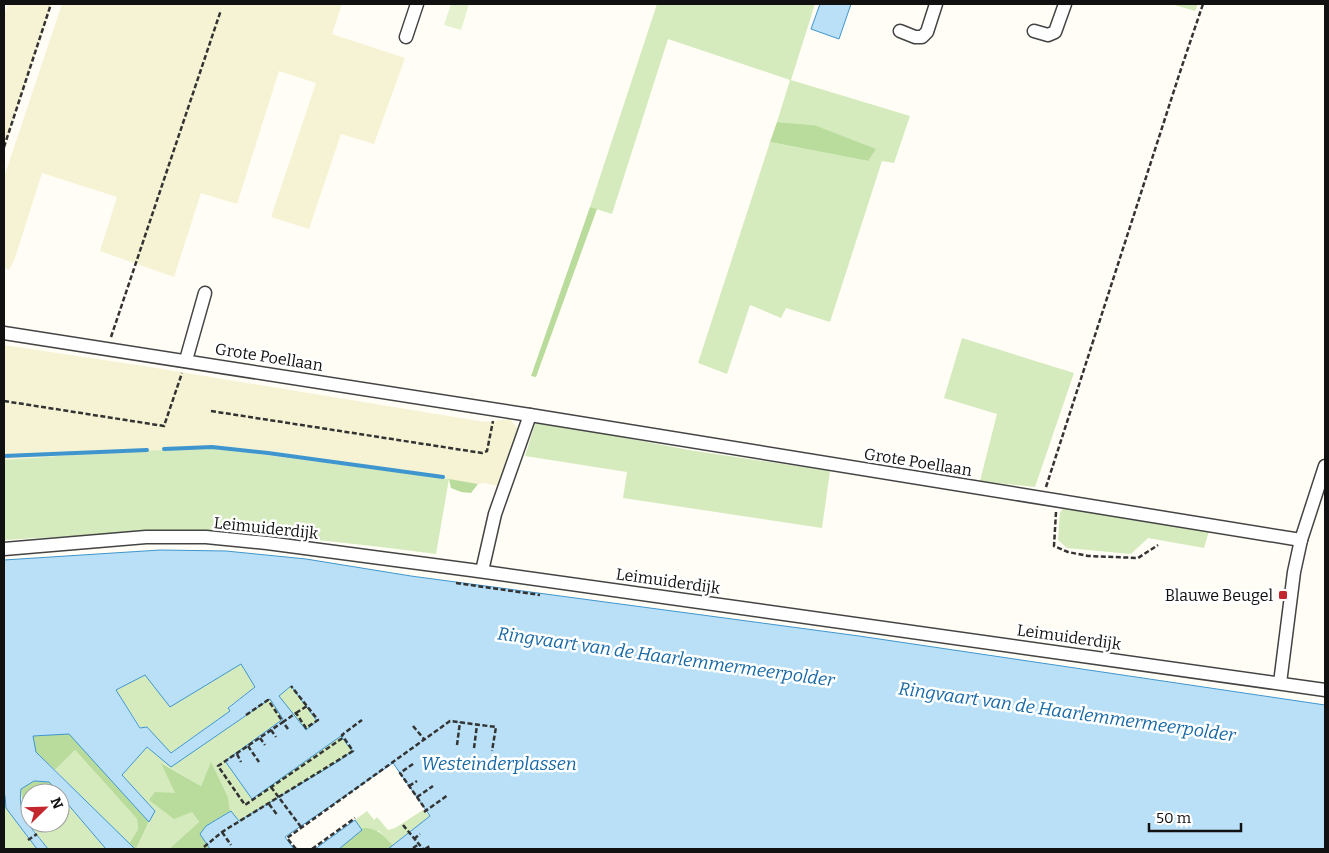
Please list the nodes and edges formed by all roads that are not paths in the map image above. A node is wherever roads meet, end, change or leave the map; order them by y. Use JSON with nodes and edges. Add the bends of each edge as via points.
{"nodes":[{"id":1,"x":418,"y":4,"type":"edge"},
{"id":2,"x":936,"y":4,"type":"edge"},
{"id":3,"x":1065,"y":4,"type":"edge"},
{"id":4,"x":1034,"y":31,"type":"dead end"},
{"id":5,"x":900,"y":32,"type":"dead end"},
{"id":6,"x":406,"y":37,"type":"dead end"},
{"id":7,"x":205,"y":293,"type":"dead end"},
{"id":8,"x":4,"y":332,"type":"edge"},
{"id":9,"x":185,"y":360,"type":"junction"},
{"id":10,"x":530,"y":415,"type":"junction"},
{"id":11,"x":1325,"y":466,"type":"edge"},
{"id":12,"x":1301,"y":540,"type":"junction"},
{"id":13,"x":4,"y":549,"type":"edge"},
{"id":14,"x":482,"y":572,"type":"junction"},
{"id":15,"x":1280,"y":683,"type":"junction"},
{"id":16,"x":1325,"y":690,"type":"edge"}],
"edges":[{"from":1,"to":6,"type":"street"},
{"from":2,"to":5,"type":"street","via":[[927,32],[922,37]]},
{"from":3,"to":4,"type":"street","via":[[1055,32],[1048,35]]},
{"from":7,"to":9,"type":"street"},
{"from":8,"to":9,"type":"street","name":"Grote Poellaan"},
{"from":9,"to":10,"type":"street","name":"Grote Poellaan"},
{"from":10,"to":12,"type":"street","name":"Grote Poellaan"},
{"from":10,"to":14,"type":"street","via":[[495,514]]},
{"from":11,"to":12,"type":"street"},
{"from":12,"to":15,"type":"street"},
{"from":13,"to":14,"type":"street","name":"Leimuiderdijk","via":[[115,545],[182,537],[230,539]]},
{"from":14,"to":15,"type":"street","name":"Leimuiderdijk"},
{"from":15,"to":16,"type":"street","name":"Leimuiderdijk"}]}
